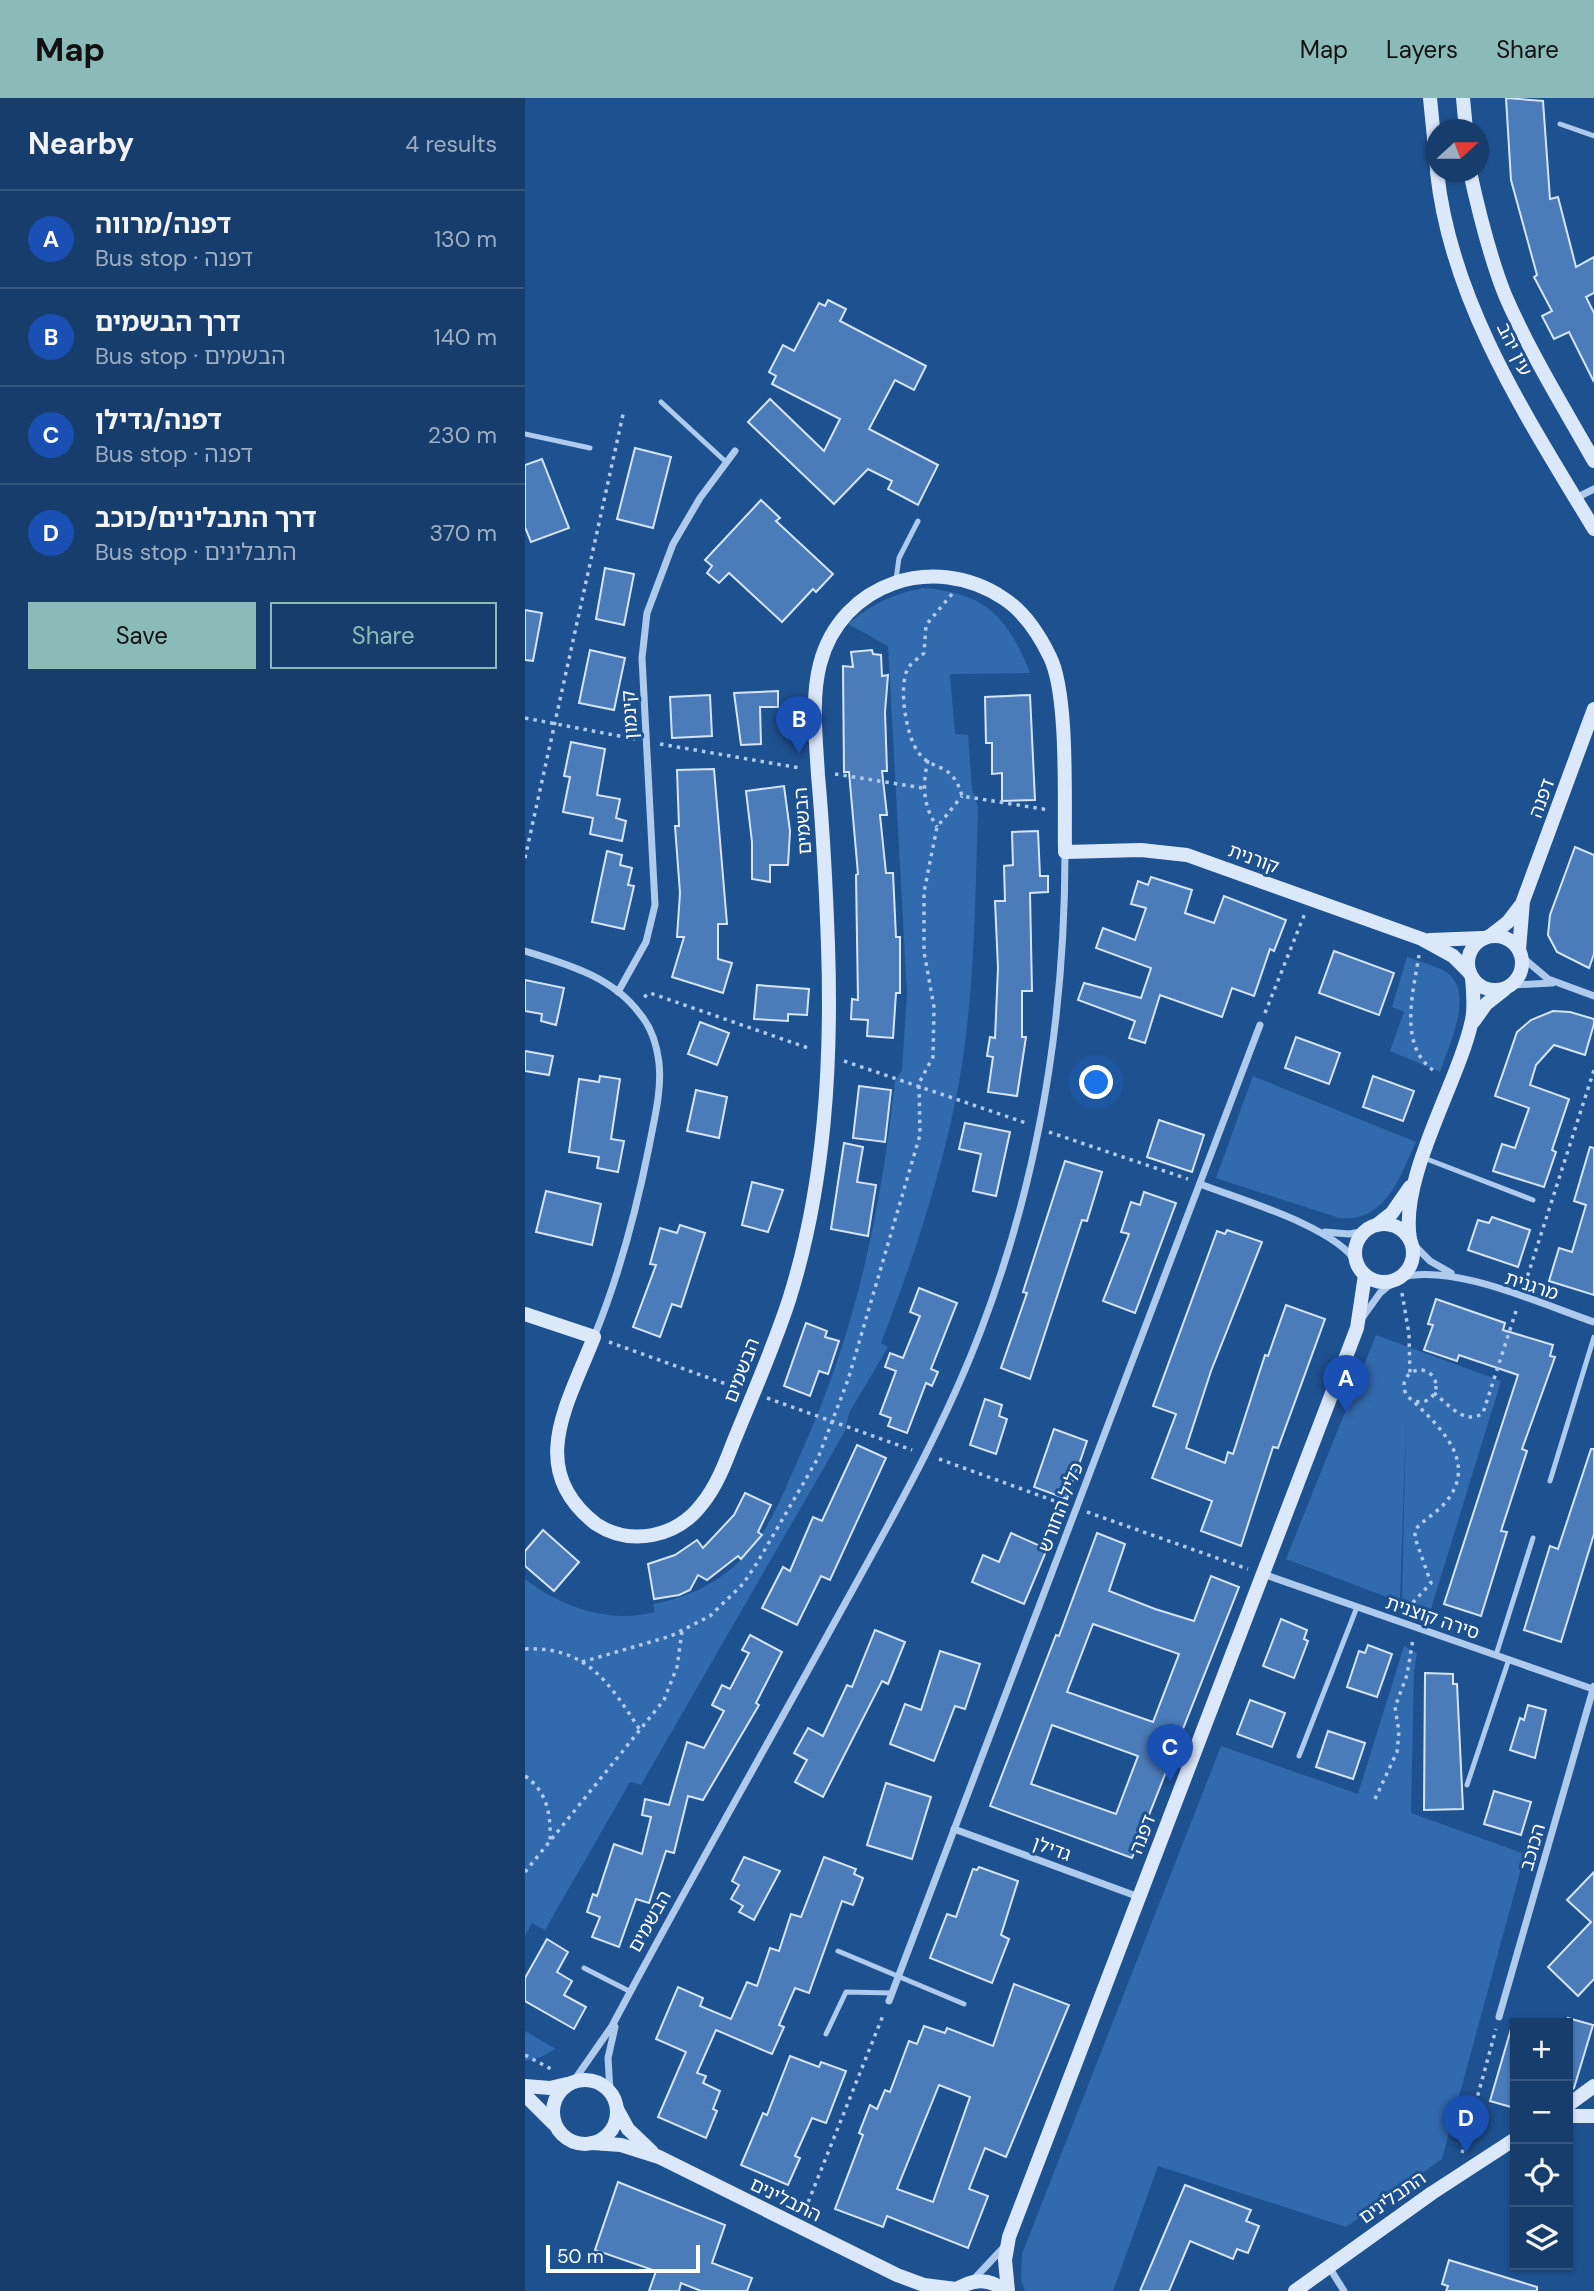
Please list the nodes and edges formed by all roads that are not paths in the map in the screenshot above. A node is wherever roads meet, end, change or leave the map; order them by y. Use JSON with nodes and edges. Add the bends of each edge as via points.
{"nodes":[{"id":1,"x":1430,"y":98,"type":"edge"},
{"id":2,"x":1463,"y":98,"type":"edge"},
{"id":3,"x":1432,"y":119,"type":"edge"},
{"id":4,"x":1465,"y":119,"type":"edge"},
{"id":5,"x":1560,"y":124,"type":"dead end"},
{"id":6,"x":1594,"y":136,"type":"edge"},
{"id":7,"x":1439,"y":182,"type":"edge"},
{"id":8,"x":1472,"y":182,"type":"edge"},
{"id":9,"x":661,"y":402,"type":"dead end"},
{"id":10,"x":525,"y":434,"type":"edge"},
{"id":11,"x":590,"y":448,"type":"dead end"},
{"id":12,"x":735,"y":451,"type":"dead end"},
{"id":13,"x":1594,"y":461,"type":"edge"},
{"id":14,"x":726,"y":463,"type":"junction"},
{"id":15,"x":1594,"y":489,"type":"edge"},
{"id":16,"x":1576,"y":499,"type":"junction"},
{"id":17,"x":918,"y":521,"type":"dead end"},
{"id":18,"x":1594,"y":529,"type":"edge"},
{"id":19,"x":896,"y":580,"type":"junction"},
{"id":20,"x":1594,"y":709,"type":"edge"},
{"id":21,"x":1065,"y":852,"type":"junction"},
{"id":22,"x":1523,"y":901,"type":"junction"},
{"id":23,"x":1488,"y":937,"type":"junction"},
{"id":24,"x":1422,"y":939,"type":"junction"},
{"id":25,"x":525,"y":951,"type":"edge"},
{"id":26,"x":1520,"y":953,"type":"junction"},
{"id":27,"x":1471,"y":975,"type":"junction"},
{"id":28,"x":1560,"y":985,"type":"junction"},
{"id":29,"x":1509,"y":987,"type":"junction"},
{"id":30,"x":618,"y":992,"type":"junction"},
{"id":31,"x":1594,"y":996,"type":"edge"},
{"id":32,"x":1260,"y":1025,"type":"road end"},
{"id":33,"x":1470,"y":1028,"type":"junction"},
{"id":34,"x":1422,"y":1163,"type":"junction"},
{"id":35,"x":1200,"y":1184,"type":"junction"},
{"id":36,"x":1533,"y":1200,"type":"dead end"},
{"id":37,"x":1372,"y":1228,"type":"junction"},
{"id":38,"x":1320,"y":1231,"type":"junction"},
{"id":39,"x":1411,"y":1241,"type":"junction"},
{"id":40,"x":1361,"y":1269,"type":"junction"},
{"id":41,"x":1461,"y":1278,"type":"junction"},
{"id":42,"x":1397,"y":1279,"type":"junction"},
{"id":43,"x":525,"y":1314,"type":"edge"},
{"id":44,"x":1594,"y":1321,"type":"edge"},
{"id":45,"x":1357,"y":1328,"type":"junction"},
{"id":46,"x":594,"y":1337,"type":"junction"},
{"id":47,"x":1594,"y":1338,"type":"edge"},
{"id":48,"x":1550,"y":1481,"type":"dead end"},
{"id":49,"x":1533,"y":1538,"type":"dead end"},
{"id":50,"x":1263,"y":1574,"type":"junction"},
{"id":51,"x":1357,"y":1607,"type":"junction"},
{"id":52,"x":1496,"y":1655,"type":"junction"},
{"id":53,"x":1509,"y":1659,"type":"junction"},
{"id":54,"x":1594,"y":1687,"type":"edge"},
{"id":55,"x":1299,"y":1756,"type":"dead end"},
{"id":56,"x":1467,"y":1785,"type":"dead end"},
{"id":57,"x":954,"y":1829,"type":"junction"},
{"id":58,"x":1139,"y":1897,"type":"junction"},
{"id":59,"x":838,"y":1951,"type":"dead end"},
{"id":60,"x":584,"y":1968,"type":"dead end"},
{"id":61,"x":898,"y":1976,"type":"junction"},
{"id":62,"x":631,"y":1992,"type":"junction"},
{"id":63,"x":892,"y":1993,"type":"junction"},
{"id":64,"x":889,"y":2001,"type":"road end"},
{"id":65,"x":964,"y":2004,"type":"dead end"},
{"id":66,"x":1499,"y":2017,"type":"road end"},
{"id":67,"x":616,"y":2020,"type":"junction"},
{"id":68,"x":826,"y":2034,"type":"dead end"},
{"id":69,"x":571,"y":2083,"type":"junction"},
{"id":70,"x":525,"y":2085,"type":"edge"},
{"id":71,"x":1594,"y":2086,"type":"edge"},
{"id":72,"x":610,"y":2091,"type":"junction"},
{"id":73,"x":525,"y":2095,"type":"edge"},
{"id":74,"x":1573,"y":2101,"type":"edge"},
{"id":75,"x":617,"y":2105,"type":"junction"},
{"id":76,"x":1573,"y":2116,"type":"edge"},
{"id":77,"x":1594,"y":2116,"type":"edge"},
{"id":78,"x":560,"y":2132,"type":"junction"},
{"id":79,"x":1510,"y":2142,"type":"edge"},
{"id":80,"x":592,"y":2143,"type":"junction"},
{"id":81,"x":659,"y":2157,"type":"junction"},
{"id":82,"x":1009,"y":2237,"type":"junction"},
{"id":83,"x":1329,"y":2267,"type":"junction"},
{"id":84,"x":897,"y":2275,"type":"junction"},
{"id":85,"x":972,"y":2281,"type":"junction"},
{"id":86,"x":955,"y":2290,"type":"edge"},
{"id":87,"x":917,"y":2291,"type":"edge"},
{"id":88,"x":1007,"y":2291,"type":"edge"},
{"id":89,"x":1295,"y":2291,"type":"edge"},
{"id":90,"x":1344,"y":2291,"type":"edge"}],
"edges":[{"from":1,"to":3,"type":"street","name":"עין יהב"},
{"from":2,"to":4,"type":"street"},
{"from":5,"to":6,"type":"lane"},
{"from":7,"to":16,"type":"street","name":"עין יהב","via":[[1452,244],[1474,309],[1503,372]]},
{"from":8,"to":13,"type":"street","name":"עין יהב","via":[[1504,293],[1533,355]]},
{"from":9,"to":14,"type":"lane"},
{"from":10,"to":11,"type":"lane"},
{"from":12,"to":14,"type":"street","name":"קינמון"},
{"from":14,"to":30,"type":"street","name":"קינמון","via":[[685,521],[650,601],[642,658],[655,905],[642,953]]},
{"from":15,"to":16,"type":"street"},
{"from":16,"to":18,"type":"street","name":"עין יהב"},
{"from":17,"to":19,"type":"lane","via":[[899,558]]},
{"from":19,"to":21,"type":"street","name":"הבשמים","via":[[933,575],[970,581],[1004,598],[1033,625],[1053,663],[1061,710]]},
{"from":19,"to":46,"type":"street","name":"הבשמים","via":[[863,596],[836,624],[819,665],[815,719],[828,948],[828,1055],[823,1133],[789,1299],[723,1469],[702,1505],[678,1527],[651,1537],[624,1536],[599,1526],[560,1488],[551,1462],[550,1435]]},
{"from":20,"to":22,"type":"street","name":"דפנה"},
{"from":21,"to":24,"type":"street","name":"קורנית","via":[[1141,850],[1187,855]]},
{"from":21,"to":62,"type":"street","name":"הבשמים","via":[[1059,997],[1038,1128],[998,1283],[948,1410],[910,1488]]},
{"from":22,"to":23,"type":"street","name":"דפנה","via":[[1508,922]]},
{"from":22,"to":26,"type":"street","name":"דפנה"},
{"from":23,"to":24,"type":"street","name":"קורנית","via":[[1452,942]]},
{"from":23,"to":26,"type":"street","via":[[1507,938]]},
{"from":23,"to":27,"type":"street","via":[[1471,952]]},
{"from":24,"to":27,"type":"street","name":"קורנית","via":[[1453,956]]},
{"from":25,"to":30,"type":"street","name":"הבשמים","via":[[584,971]]},
{"from":26,"to":28,"type":"street"},
{"from":26,"to":29,"type":"street","via":[[1522,970]]},
{"from":27,"to":29,"type":"street","via":[[1488,990]]},
{"from":27,"to":33,"type":"street","via":[[1474,1009]]},
{"from":28,"to":29,"type":"street","via":[[1531,981]]},
{"from":28,"to":31,"type":"street"},
{"from":29,"to":33,"type":"street","via":[[1483,1008]]},
{"from":30,"to":46,"type":"street","name":"הבשמים","via":[[649,1028],[660,1082],[630,1227]]},
{"from":32,"to":35,"type":"street","name":"כליל החורש"},
{"from":33,"to":34,"type":"street"},
{"from":34,"to":36,"type":"lane"},
{"from":34,"to":37,"type":"street","via":[[1401,1201]]},
{"from":34,"to":39,"type":"street","via":[[1409,1215]]},
{"from":35,"to":38,"type":"street"},
{"from":35,"to":57,"type":"street","name":"כליל החורש"},
{"from":37,"to":38,"type":"street","via":[[1344,1234]]},
{"from":37,"to":39,"type":"street","via":[[1396,1226]]},
{"from":37,"to":40,"type":"street","via":[[1356,1245]]},
{"from":38,"to":40,"type":"street","via":[[1345,1249]]},
{"from":39,"to":41,"type":"street","name":"מרגנית","via":[[1430,1261]]},
{"from":39,"to":42,"type":"street","via":[[1411,1265]]},
{"from":40,"to":42,"type":"street","via":[[1381,1282]]},
{"from":40,"to":45,"type":"street","name":"דפנה"},
{"from":41,"to":42,"type":"street","name":"מרגנית","via":[[1426,1273]]},
{"from":41,"to":44,"type":"street","name":"מרגנית"},
{"from":42,"to":45,"type":"street","name":"דפנה","via":[[1372,1303]]},
{"from":43,"to":46,"type":"street"},
{"from":45,"to":50,"type":"street","name":"דפנה"},
{"from":47,"to":48,"type":"lane"},
{"from":49,"to":52,"type":"lane"},
{"from":50,"to":51,"type":"street","name":"סירה קוצנית"},
{"from":50,"to":58,"type":"street","name":"דפנה"},
{"from":51,"to":52,"type":"street","name":"סירה קוצנית"},
{"from":51,"to":55,"type":"lane"},
{"from":52,"to":53,"type":"street","name":"סירה קוצנית"},
{"from":53,"to":54,"type":"street","name":"סירה קוצנית"},
{"from":53,"to":56,"type":"lane"},
{"from":54,"to":66,"type":"street","name":"הכוכב"},
{"from":57,"to":58,"type":"street","name":"גדילן"},
{"from":57,"to":61,"type":"street","name":"כליל החורש"},
{"from":58,"to":82,"type":"street","name":"דפנה"},
{"from":59,"to":61,"type":"lane"},
{"from":60,"to":62,"type":"lane"},
{"from":61,"to":63,"type":"street","name":"כליל החורש"},
{"from":61,"to":65,"type":"lane"},
{"from":62,"to":67,"type":"street","name":"הבשמים"},
{"from":63,"to":64,"type":"street","name":"כליל החורש"},
{"from":63,"to":68,"type":"lane","via":[[846,1992]]},
{"from":67,"to":69,"type":"street","name":"הבשמים"},
{"from":67,"to":72,"type":"street","name":"הבשמים","via":[[608,2058]]},
{"from":69,"to":70,"type":"street","via":[[550,2088]]},
{"from":69,"to":72,"type":"street","via":[[593,2081]]},
{"from":69,"to":78,"type":"street","via":[[558,2094],[553,2108]]},
{"from":71,"to":74,"type":"street"},
{"from":72,"to":75,"type":"street"},
{"from":73,"to":78,"type":"street"},
{"from":75,"to":80,"type":"street","via":[[612,2129]]},
{"from":75,"to":81,"type":"street","name":"התבלינים","via":[[628,2129]]},
{"from":76,"to":77,"type":"street"},
{"from":78,"to":80,"type":"street","via":[[577,2143]]},
{"from":79,"to":83,"type":"street","name":"התבלינים"},
{"from":80,"to":81,"type":"street","name":"התבלינים","via":[[621,2145]]},
{"from":81,"to":84,"type":"street","name":"התבלינים"},
{"from":82,"to":85,"type":"street","name":"דפנה"},
{"from":82,"to":88,"type":"street","name":"דפנה"},
{"from":83,"to":89,"type":"street","name":"התבלינים"},
{"from":83,"to":90,"type":"street"},
{"from":84,"to":86,"type":"street","name":"התבלינים"},
{"from":84,"to":87,"type":"street","name":"התבלינים"},
{"from":85,"to":86,"type":"street"},
{"from":85,"to":88,"type":"street","via":[[989,2282]]}]}
